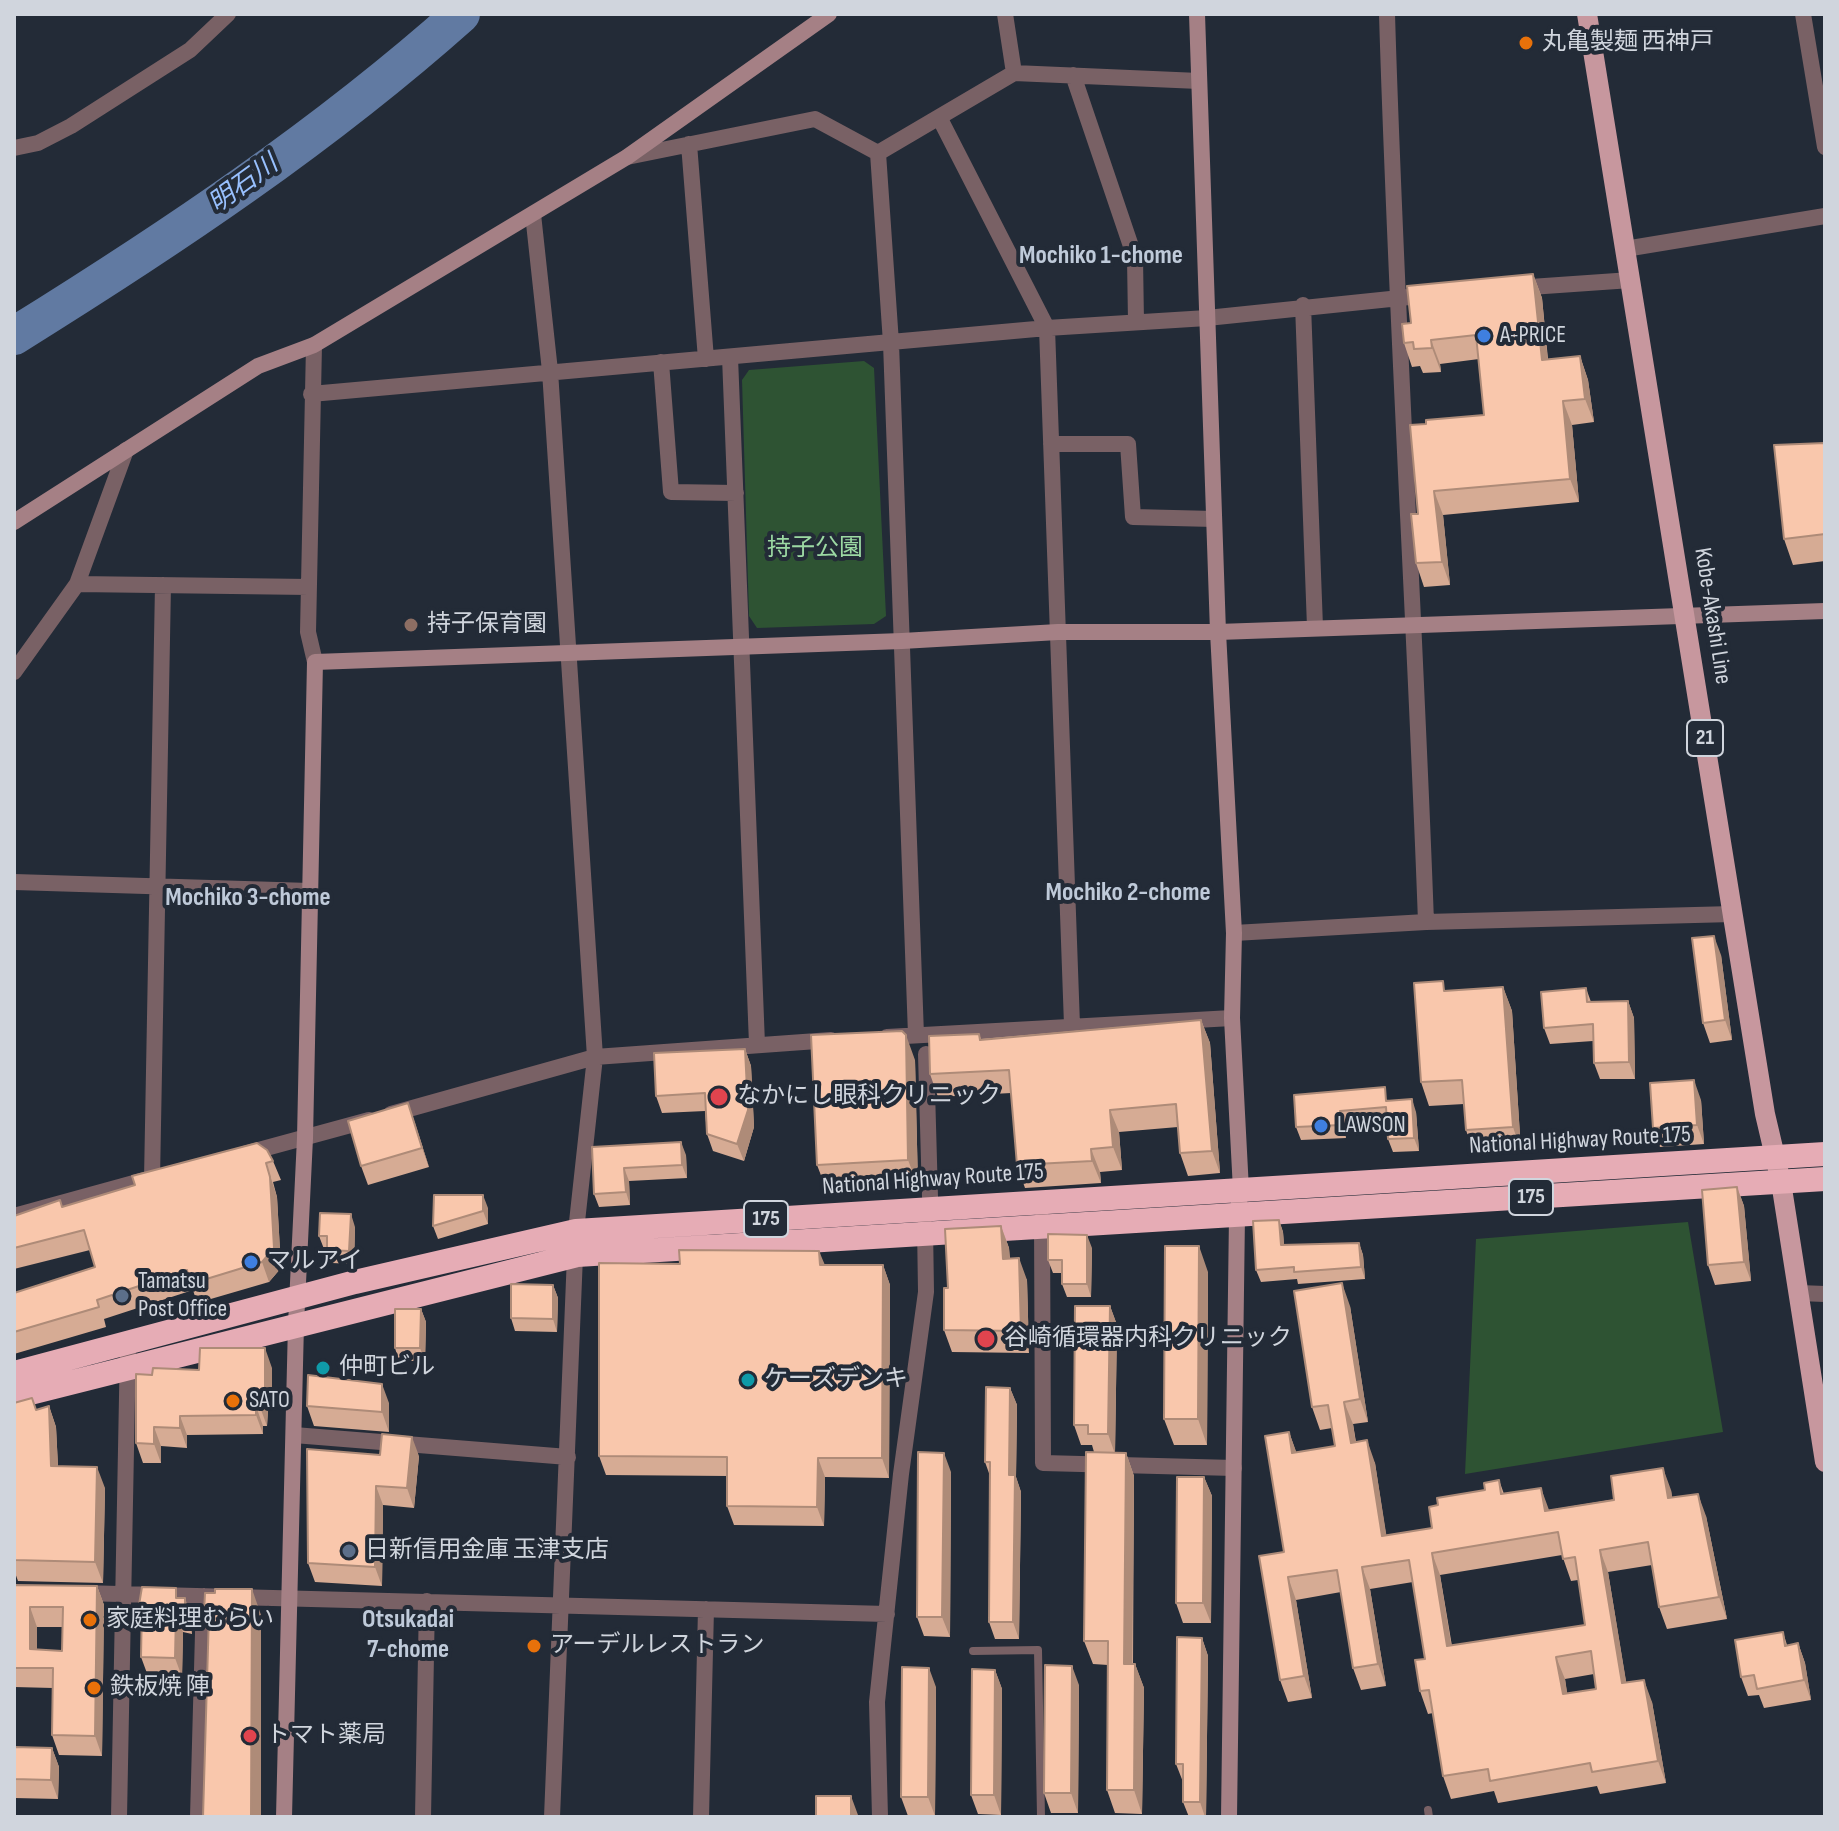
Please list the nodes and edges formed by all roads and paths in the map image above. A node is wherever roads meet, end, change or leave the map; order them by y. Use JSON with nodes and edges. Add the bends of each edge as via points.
{"nodes":[{"id":1,"x":228,"y":14,"type":"edge"},
{"id":2,"x":829,"y":14,"type":"edge"},
{"id":3,"x":1005,"y":14,"type":"edge"},
{"id":4,"x":1197,"y":14,"type":"edge"},
{"id":5,"x":1387,"y":14,"type":"edge"},
{"id":6,"x":1587,"y":14,"type":"edge"},
{"id":7,"x":1803,"y":14,"type":"edge"},
{"id":8,"x":1014,"y":73,"type":"junction"},
{"id":9,"x":1073,"y":75,"type":"junction"},
{"id":10,"x":1199,"y":81,"type":"junction"},
{"id":11,"x":939,"y":117,"type":"junction"},
{"id":12,"x":38,"y":143,"type":"junction"},
{"id":13,"x":689,"y":144,"type":"junction"},
{"id":14,"x":1825,"y":147,"type":"edge"},
{"id":15,"x":14,"y":148,"type":"edge"},
{"id":16,"x":878,"y":153,"type":"junction"},
{"id":17,"x":627,"y":157,"type":"junction"},
{"id":18,"x":14,"y":159,"type":"edge"},
{"id":19,"x":533,"y":214,"type":"junction"},
{"id":20,"x":1825,"y":216,"type":"edge"},
{"id":21,"x":1625,"y":249,"type":"junction"},
{"id":22,"x":1631,"y":280,"type":"junction"},
{"id":23,"x":1504,"y":289,"type":"edge"},
{"id":24,"x":1442,"y":294,"type":"edge"},
{"id":25,"x":1396,"y":297,"type":"junction"},
{"id":26,"x":1303,"y":305,"type":"junction"},
{"id":27,"x":1207,"y":318,"type":"junction"},
{"id":28,"x":1136,"y":322,"type":"junction"},
{"id":29,"x":1047,"y":328,"type":"junction"},
{"id":30,"x":891,"y":343,"type":"junction"},
{"id":31,"x":314,"y":345,"type":"junction"},
{"id":32,"x":730,"y":357,"type":"junction"},
{"id":33,"x":706,"y":359,"type":"junction"},
{"id":34,"x":661,"y":362,"type":"junction"},
{"id":35,"x":550,"y":371,"type":"junction"},
{"id":36,"x":311,"y":394,"type":"junction"},
{"id":37,"x":1051,"y":444,"type":"junction"},
{"id":38,"x":126,"y":450,"type":"junction"},
{"id":39,"x":736,"y":493,"type":"junction"},
{"id":40,"x":1214,"y":519,"type":"junction"},
{"id":41,"x":14,"y":522,"type":"edge"},
{"id":42,"x":77,"y":584,"type":"junction"},
{"id":43,"x":163,"y":585,"type":"junction"},
{"id":44,"x":309,"y":587,"type":"junction"},
{"id":45,"x":1825,"y":611,"type":"edge"},
{"id":46,"x":1686,"y":613,"type":"junction"},
{"id":47,"x":1415,"y":623,"type":"junction"},
{"id":48,"x":1315,"y":627,"type":"junction"},
{"id":49,"x":1058,"y":632,"type":"junction"},
{"id":50,"x":1218,"y":632,"type":"junction"},
{"id":51,"x":902,"y":641,"type":"junction"},
{"id":52,"x":743,"y":646,"type":"junction"},
{"id":53,"x":568,"y":651,"type":"junction"},
{"id":54,"x":315,"y":662,"type":"junction"},
{"id":55,"x":14,"y":672,"type":"edge"},
{"id":56,"x":14,"y":882,"type":"edge"},
{"id":57,"x":157,"y":886,"type":"junction"},
{"id":58,"x":310,"y":891,"type":"junction"},
{"id":59,"x":1733,"y":914,"type":"junction"},
{"id":60,"x":1426,"y":922,"type":"junction"},
{"id":61,"x":1234,"y":933,"type":"junction"},
{"id":62,"x":1232,"y":1018,"type":"junction"},
{"id":63,"x":1072,"y":1025,"type":"junction"},
{"id":64,"x":916,"y":1035,"type":"junction"},
{"id":65,"x":757,"y":1044,"type":"junction"},
{"id":66,"x":926,"y":1054,"type":"edge"},
{"id":67,"x":595,"y":1057,"type":"junction"},
{"id":68,"x":305,"y":1138,"type":"junction"},
{"id":69,"x":1825,"y":1154,"type":"edge"},
{"id":70,"x":1776,"y":1157,"type":"junction"},
{"id":71,"x":228,"y":1158,"type":"edge"},
{"id":72,"x":1825,"y":1179,"type":"edge"},
{"id":73,"x":1781,"y":1182,"type":"junction"},
{"id":74,"x":1241,"y":1190,"type":"junction"},
{"id":75,"x":1041,"y":1202,"type":"junction"},
{"id":76,"x":927,"y":1203,"type":"junction"},
{"id":77,"x":1237,"y":1215,"type":"junction"},
{"id":78,"x":14,"y":1216,"type":"edge"},
{"id":79,"x":1042,"y":1227,"type":"junction"},
{"id":80,"x":925,"y":1234,"type":"junction"},
{"id":81,"x":577,"y":1243,"type":"junction"},
{"id":82,"x":1799,"y":1293,"type":"junction"},
{"id":83,"x":1825,"y":1294,"type":"edge"},
{"id":84,"x":299,"y":1298,"type":"junction"},
{"id":85,"x":296,"y":1324,"type":"junction"},
{"id":86,"x":128,"y":1356,"type":"junction"},
{"id":87,"x":14,"y":1373,"type":"edge"},
{"id":88,"x":14,"y":1397,"type":"edge"},
{"id":89,"x":294,"y":1435,"type":"junction"},
{"id":90,"x":568,"y":1457,"type":"junction"},
{"id":91,"x":1825,"y":1462,"type":"edge"},
{"id":92,"x":1234,"y":1468,"type":"junction"},
{"id":93,"x":61,"y":1593,"type":"edge"},
{"id":94,"x":124,"y":1593,"type":"junction"},
{"id":95,"x":204,"y":1596,"type":"junction"},
{"id":96,"x":289,"y":1599,"type":"junction"},
{"id":97,"x":427,"y":1601,"type":"junction"},
{"id":98,"x":561,"y":1606,"type":"junction"},
{"id":99,"x":706,"y":1609,"type":"junction"},
{"id":100,"x":887,"y":1614,"type":"junction"},
{"id":101,"x":973,"y":1651,"type":"dead end"},
{"id":102,"x":119,"y":1817,"type":"edge"},
{"id":103,"x":198,"y":1817,"type":"edge"},
{"id":104,"x":284,"y":1817,"type":"edge"},
{"id":105,"x":423,"y":1817,"type":"edge"},
{"id":106,"x":552,"y":1817,"type":"edge"},
{"id":107,"x":701,"y":1817,"type":"edge"},
{"id":108,"x":880,"y":1817,"type":"edge"},
{"id":109,"x":1041,"y":1817,"type":"edge"},
{"id":110,"x":1229,"y":1817,"type":"edge"}],
"edges":[{"from":1,"to":12,"type":"street","via":[[190,50]]},
{"from":2,"to":17,"type":"street"},
{"from":3,"to":8,"type":"street"},
{"from":4,"to":10,"type":"street"},
{"from":5,"to":25,"type":"street"},
{"from":6,"to":21,"type":"main road","name":"Kobe-Akashi Line","number":"21"},
{"from":7,"to":14,"type":"street"},
{"from":8,"to":9,"type":"street"},
{"from":8,"to":11,"type":"street"},
{"from":9,"to":10,"type":"street"},
{"from":9,"to":28,"type":"street","via":[[1135,258]]},
{"from":10,"to":27,"type":"street"},
{"from":11,"to":16,"type":"street"},
{"from":11,"to":29,"type":"street"},
{"from":12,"to":15,"type":"street"},
{"from":12,"to":18,"type":"street"},
{"from":13,"to":16,"type":"street","via":[[815,119]]},
{"from":13,"to":17,"type":"street"},
{"from":13,"to":33,"type":"street"},
{"from":16,"to":30,"type":"street"},
{"from":17,"to":19,"type":"street"},
{"from":19,"to":31,"type":"street"},
{"from":19,"to":35,"type":"street"},
{"from":20,"to":21,"type":"street"},
{"from":21,"to":22,"type":"main road","name":"Kobe-Akashi Line","number":"21"},
{"from":22,"to":23,"type":"street"},
{"from":22,"to":46,"type":"main road","name":"Kobe-Akashi Line","number":"21"},
{"from":24,"to":25,"type":"street"},
{"from":25,"to":26,"type":"street"},
{"from":25,"to":47,"type":"street"},
{"from":26,"to":27,"type":"street"},
{"from":26,"to":48,"type":"street"},
{"from":27,"to":28,"type":"street"},
{"from":27,"to":40,"type":"street"},
{"from":28,"to":29,"type":"street"},
{"from":29,"to":30,"type":"street"},
{"from":29,"to":37,"type":"street"},
{"from":30,"to":32,"type":"street"},
{"from":30,"to":51,"type":"street"},
{"from":31,"to":36,"type":"street"},
{"from":31,"to":38,"type":"street","via":[[258,366]]},
{"from":32,"to":33,"type":"street"},
{"from":32,"to":39,"type":"street"},
{"from":33,"to":34,"type":"street"},
{"from":34,"to":35,"type":"street"},
{"from":34,"to":39,"type":"street","via":[[671,492]]},
{"from":35,"to":36,"type":"street"},
{"from":35,"to":53,"type":"street"},
{"from":36,"to":44,"type":"street"},
{"from":37,"to":40,"type":"street","via":[[1128,444],[1133,517]]},
{"from":37,"to":49,"type":"street"},
{"from":38,"to":41,"type":"street"},
{"from":38,"to":42,"type":"street"},
{"from":39,"to":52,"type":"street"},
{"from":40,"to":50,"type":"street"},
{"from":42,"to":43,"type":"street"},
{"from":42,"to":55,"type":"street"},
{"from":43,"to":44,"type":"street"},
{"from":43,"to":57,"type":"street"},
{"from":44,"to":54,"type":"street","via":[[308,632]]},
{"from":45,"to":46,"type":"street"},
{"from":46,"to":47,"type":"street"},
{"from":46,"to":59,"type":"main road","name":"Kobe-Akashi Line","number":"21"},
{"from":47,"to":48,"type":"street"},
{"from":47,"to":60,"type":"street"},
{"from":48,"to":50,"type":"street"},
{"from":49,"to":50,"type":"street"},
{"from":49,"to":51,"type":"street"},
{"from":49,"to":63,"type":"street"},
{"from":50,"to":61,"type":"street"},
{"from":51,"to":52,"type":"street"},
{"from":51,"to":64,"type":"street"},
{"from":52,"to":53,"type":"street"},
{"from":52,"to":65,"type":"street"},
{"from":53,"to":54,"type":"street"},
{"from":53,"to":67,"type":"street"},
{"from":54,"to":58,"type":"street"},
{"from":56,"to":57,"type":"street"},
{"from":57,"to":58,"type":"street"},
{"from":57,"to":78,"type":"street","via":[[159,1177]]},
{"from":58,"to":68,"type":"street"},
{"from":59,"to":60,"type":"street"},
{"from":59,"to":70,"type":"main road","name":"Kobe-Akashi Line","number":"21"},
{"from":60,"to":61,"type":"street"},
{"from":61,"to":62,"type":"street"},
{"from":62,"to":63,"type":"street"},
{"from":62,"to":74,"type":"street"},
{"from":63,"to":64,"type":"street"},
{"from":64,"to":65,"type":"street"},
{"from":65,"to":67,"type":"street"},
{"from":66,"to":76,"type":"street"},
{"from":67,"to":68,"type":"street"},
{"from":67,"to":81,"type":"street"},
{"from":68,"to":71,"type":"street"},
{"from":68,"to":84,"type":"street"},
{"from":69,"to":70,"type":"highway","name":"National Highway Route 175","number":"175"},
{"from":70,"to":73,"type":"main road","name":"Kobe-Akashi Line","number":"21"},
{"from":70,"to":74,"type":"highway","name":"National Highway Route 175","number":"175"},
{"from":72,"to":73,"type":"highway","name":"National Highway Route 175","number":"175"},
{"from":73,"to":77,"type":"highway","name":"National Highway Route 175","number":"175"},
{"from":73,"to":82,"type":"main road","name":"Kobe-Akashi Line","number":"21"},
{"from":74,"to":75,"type":"highway","name":"National Highway Route 175","number":"175"},
{"from":74,"to":77,"type":"street"},
{"from":75,"to":76,"type":"highway","name":"National Highway Route 175","number":"175"},
{"from":75,"to":79,"type":"street"},
{"from":76,"to":80,"type":"street"},
{"from":76,"to":81,"type":"highway","name":"National Highway Route 175","number":"175"},
{"from":77,"to":79,"type":"highway","name":"National Highway Route 175","number":"175"},
{"from":77,"to":92,"type":"street"},
{"from":79,"to":80,"type":"highway","name":"National Highway Route 175","number":"175"},
{"from":79,"to":92,"type":"street","via":[[1043,1463]]},
{"from":80,"to":81,"type":"highway","name":"National Highway Route 175","number":"175"},
{"from":80,"to":100,"type":"street","via":[[926,1292]]},
{"from":81,"to":84,"type":"highway","name":"National Highway Route 175","number":"175"},
{"from":81,"to":85,"type":"highway","name":"National Highway Route 175","number":"175"},
{"from":81,"to":90,"type":"street"},
{"from":82,"to":83,"type":"street"},
{"from":82,"to":91,"type":"main road","name":"Kobe-Akashi Line","number":"21"},
{"from":84,"to":85,"type":"street"},
{"from":84,"to":86,"type":"highway","name":"National Highway Route 175","number":"175"},
{"from":85,"to":86,"type":"highway","name":"National Highway Route 175","number":"175"},
{"from":85,"to":89,"type":"street"},
{"from":86,"to":87,"type":"highway","name":"National Highway Route 175","number":"175"},
{"from":86,"to":88,"type":"highway","name":"National Highway Route 175","number":"175"},
{"from":86,"to":94,"type":"street"},
{"from":89,"to":90,"type":"street"},
{"from":89,"to":96,"type":"street"},
{"from":90,"to":98,"type":"street"},
{"from":92,"to":110,"type":"street"},
{"from":93,"to":94,"type":"street"},
{"from":94,"to":95,"type":"street"},
{"from":94,"to":102,"type":"street"},
{"from":95,"to":96,"type":"street"},
{"from":95,"to":103,"type":"street"},
{"from":96,"to":97,"type":"street"},
{"from":96,"to":104,"type":"street"},
{"from":97,"to":98,"type":"street"},
{"from":97,"to":105,"type":"street"},
{"from":98,"to":99,"type":"street"},
{"from":98,"to":106,"type":"street"},
{"from":99,"to":100,"type":"street"},
{"from":99,"to":107,"type":"street"},
{"from":100,"to":108,"type":"street","via":[[877,1702]]},
{"from":101,"to":109,"type":"lane","via":[[1038,1650]]}]}
